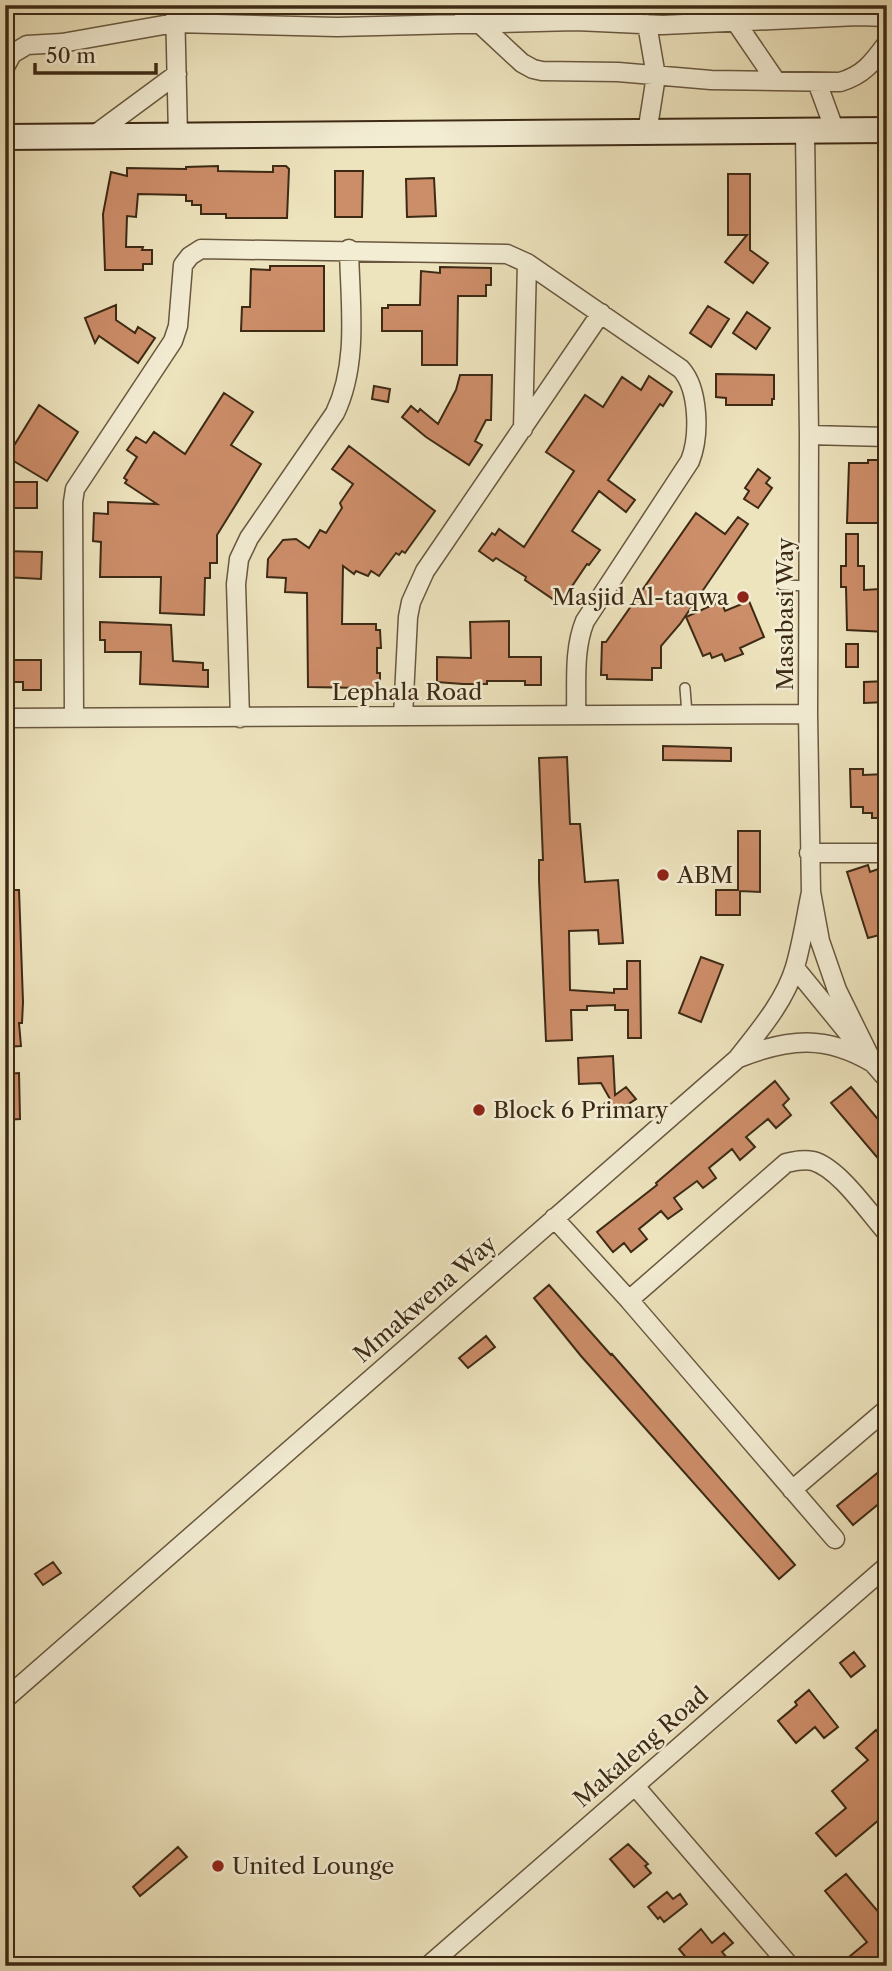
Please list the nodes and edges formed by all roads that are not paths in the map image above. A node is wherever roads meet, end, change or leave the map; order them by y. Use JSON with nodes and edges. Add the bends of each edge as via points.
{"nodes":[{"id":1,"x":464,"y":5,"type":"edge"},
{"id":2,"x":732,"y":13,"type":"edge"},
{"id":3,"x":175,"y":14,"type":"edge"},
{"id":4,"x":887,"y":17,"type":"edge"},
{"id":5,"x":472,"y":24,"type":"junction"},
{"id":6,"x":647,"y":24,"type":"junction"},
{"id":7,"x":887,"y":43,"type":"edge"},
{"id":8,"x":5,"y":67,"type":"edge"},
{"id":9,"x":177,"y":74,"type":"junction"},
{"id":10,"x":656,"y":76,"type":"junction"},
{"id":11,"x":776,"y":81,"type":"junction"},
{"id":12,"x":817,"y":82,"type":"junction"},
{"id":13,"x":887,"y":130,"type":"edge"},
{"id":14,"x":805,"y":131,"type":"junction"},
{"id":15,"x":835,"y":131,"type":"junction"},
{"id":16,"x":647,"y":133,"type":"junction"},
{"id":17,"x":93,"y":136,"type":"junction"},
{"id":18,"x":178,"y":136,"type":"junction"},
{"id":19,"x":5,"y":137,"type":"edge"},
{"id":20,"x":349,"y":249,"type":"junction"},
{"id":21,"x":527,"y":263,"type":"junction"},
{"id":22,"x":601,"y":313,"type":"junction"},
{"id":23,"x":523,"y":429,"type":"junction"},
{"id":24,"x":809,"y":435,"type":"junction"},
{"id":25,"x":887,"y":437,"type":"edge"},
{"id":26,"x":782,"y":585,"type":"dead end"},
{"id":27,"x":810,"y":586,"type":"junction"},
{"id":28,"x":685,"y":688,"type":"dead end"},
{"id":29,"x":687,"y":714,"type":"junction"},
{"id":30,"x":808,"y":714,"type":"junction"},
{"id":31,"x":576,"y":715,"type":"junction"},
{"id":32,"x":74,"y":716,"type":"junction"},
{"id":33,"x":402,"y":716,"type":"junction"},
{"id":34,"x":5,"y":718,"type":"edge"},
{"id":35,"x":240,"y":718,"type":"junction"},
{"id":36,"x":887,"y":852,"type":"edge"},
{"id":37,"x":809,"y":853,"type":"junction"},
{"id":38,"x":811,"y":892,"type":"junction"},
{"id":39,"x":795,"y":968,"type":"junction"},
{"id":40,"x":737,"y":1059,"type":"junction"},
{"id":41,"x":873,"y":1063,"type":"junction"},
{"id":42,"x":887,"y":1079,"type":"edge"},
{"id":43,"x":554,"y":1218,"type":"junction"},
{"id":44,"x":887,"y":1233,"type":"edge"},
{"id":45,"x":629,"y":1300,"type":"junction"},
{"id":46,"x":887,"y":1409,"type":"edge"},
{"id":47,"x":792,"y":1490,"type":"junction"},
{"id":48,"x":835,"y":1539,"type":"dead end"},
{"id":49,"x":887,"y":1566,"type":"edge"},
{"id":50,"x":5,"y":1699,"type":"edge"},
{"id":51,"x":635,"y":1786,"type":"junction"},
{"id":52,"x":428,"y":1966,"type":"edge"},
{"id":53,"x":790,"y":1966,"type":"edge"}],
"edges":[{"from":1,"to":5,"type":"street"},
{"from":2,"to":4,"type":"street"},
{"from":2,"to":6,"type":"street","via":[[695,25]]},
{"from":2,"to":11,"type":"street"},
{"from":3,"to":5,"type":"street","via":[[337,27]]},
{"from":3,"to":8,"type":"street","via":[[62,43],[27,45],[12,54]]},
{"from":3,"to":9,"type":"street"},
{"from":5,"to":6,"type":"street"},
{"from":5,"to":10,"type":"street","via":[[533,69]]},
{"from":6,"to":10,"type":"street"},
{"from":7,"to":12,"type":"street","via":[[868,69],[855,78]]},
{"from":9,"to":17,"type":"street"},
{"from":9,"to":18,"type":"street"},
{"from":10,"to":11,"type":"street"},
{"from":10,"to":16,"type":"street"},
{"from":11,"to":12,"type":"street"},
{"from":12,"to":15,"type":"street"},
{"from":13,"to":15,"type":"main road"},
{"from":14,"to":15,"type":"main road"},
{"from":14,"to":16,"type":"main road"},
{"from":14,"to":24,"type":"street","name":"Masabasi Way"},
{"from":16,"to":18,"type":"main road"},
{"from":17,"to":18,"type":"main road"},
{"from":17,"to":19,"type":"main road"},
{"from":20,"to":21,"type":"street","via":[[506,254]]},
{"from":20,"to":32,"type":"street","via":[[201,249],[183,265],[173,341],[75,489]]},
{"from":20,"to":35,"type":"street","via":[[351,355],[345,393],[239,559]]},
{"from":21,"to":22,"type":"street"},
{"from":21,"to":23,"type":"street"},
{"from":22,"to":23,"type":"street"},
{"from":22,"to":31,"type":"street","via":[[689,377],[696,436],[690,461],[585,621],[577,651]]},
{"from":23,"to":33,"type":"street","via":[[416,588],[408,617]]},
{"from":24,"to":25,"type":"street"},
{"from":24,"to":27,"type":"street","name":"Masabasi Way"},
{"from":26,"to":27,"type":"lane"},
{"from":27,"to":30,"type":"street","name":"Masabasi Way"},
{"from":28,"to":29,"type":"lane"},
{"from":29,"to":30,"type":"street","name":"Lephala Road"},
{"from":29,"to":31,"type":"street","name":"Lephala Road"},
{"from":30,"to":37,"type":"street","name":"Masabasi Way"},
{"from":31,"to":33,"type":"street","name":"Lephala Road"},
{"from":32,"to":34,"type":"street","name":"Lephala Road"},
{"from":32,"to":35,"type":"street","name":"Lephala Road"},
{"from":33,"to":35,"type":"street","name":"Lephala Road"},
{"from":36,"to":37,"type":"street"},
{"from":37,"to":38,"type":"street","name":"Masabasi Way"},
{"from":38,"to":39,"type":"street","name":"Mmakwena Way"},
{"from":38,"to":41,"type":"street","name":"Masabasi Way","via":[[828,968]]},
{"from":39,"to":40,"type":"street","name":"Mmakwena Way","via":[[783,995]]},
{"from":39,"to":41,"type":"street"},
{"from":40,"to":41,"type":"street","via":[[799,1042],[843,1048]]},
{"from":40,"to":43,"type":"street","name":"Mmakwena Way"},
{"from":41,"to":42,"type":"street","name":"Masabasi Way"},
{"from":43,"to":45,"type":"street"},
{"from":43,"to":50,"type":"street","name":"Mmakwena Way"},
{"from":44,"to":45,"type":"street","via":[[823,1165],[799,1160],[786,1163]]},
{"from":45,"to":47,"type":"street"},
{"from":46,"to":47,"type":"street"},
{"from":47,"to":48,"type":"street"},
{"from":49,"to":51,"type":"street","name":"Makaleng Road"},
{"from":51,"to":52,"type":"street","name":"Makaleng Road"},
{"from":51,"to":53,"type":"street"}]}
